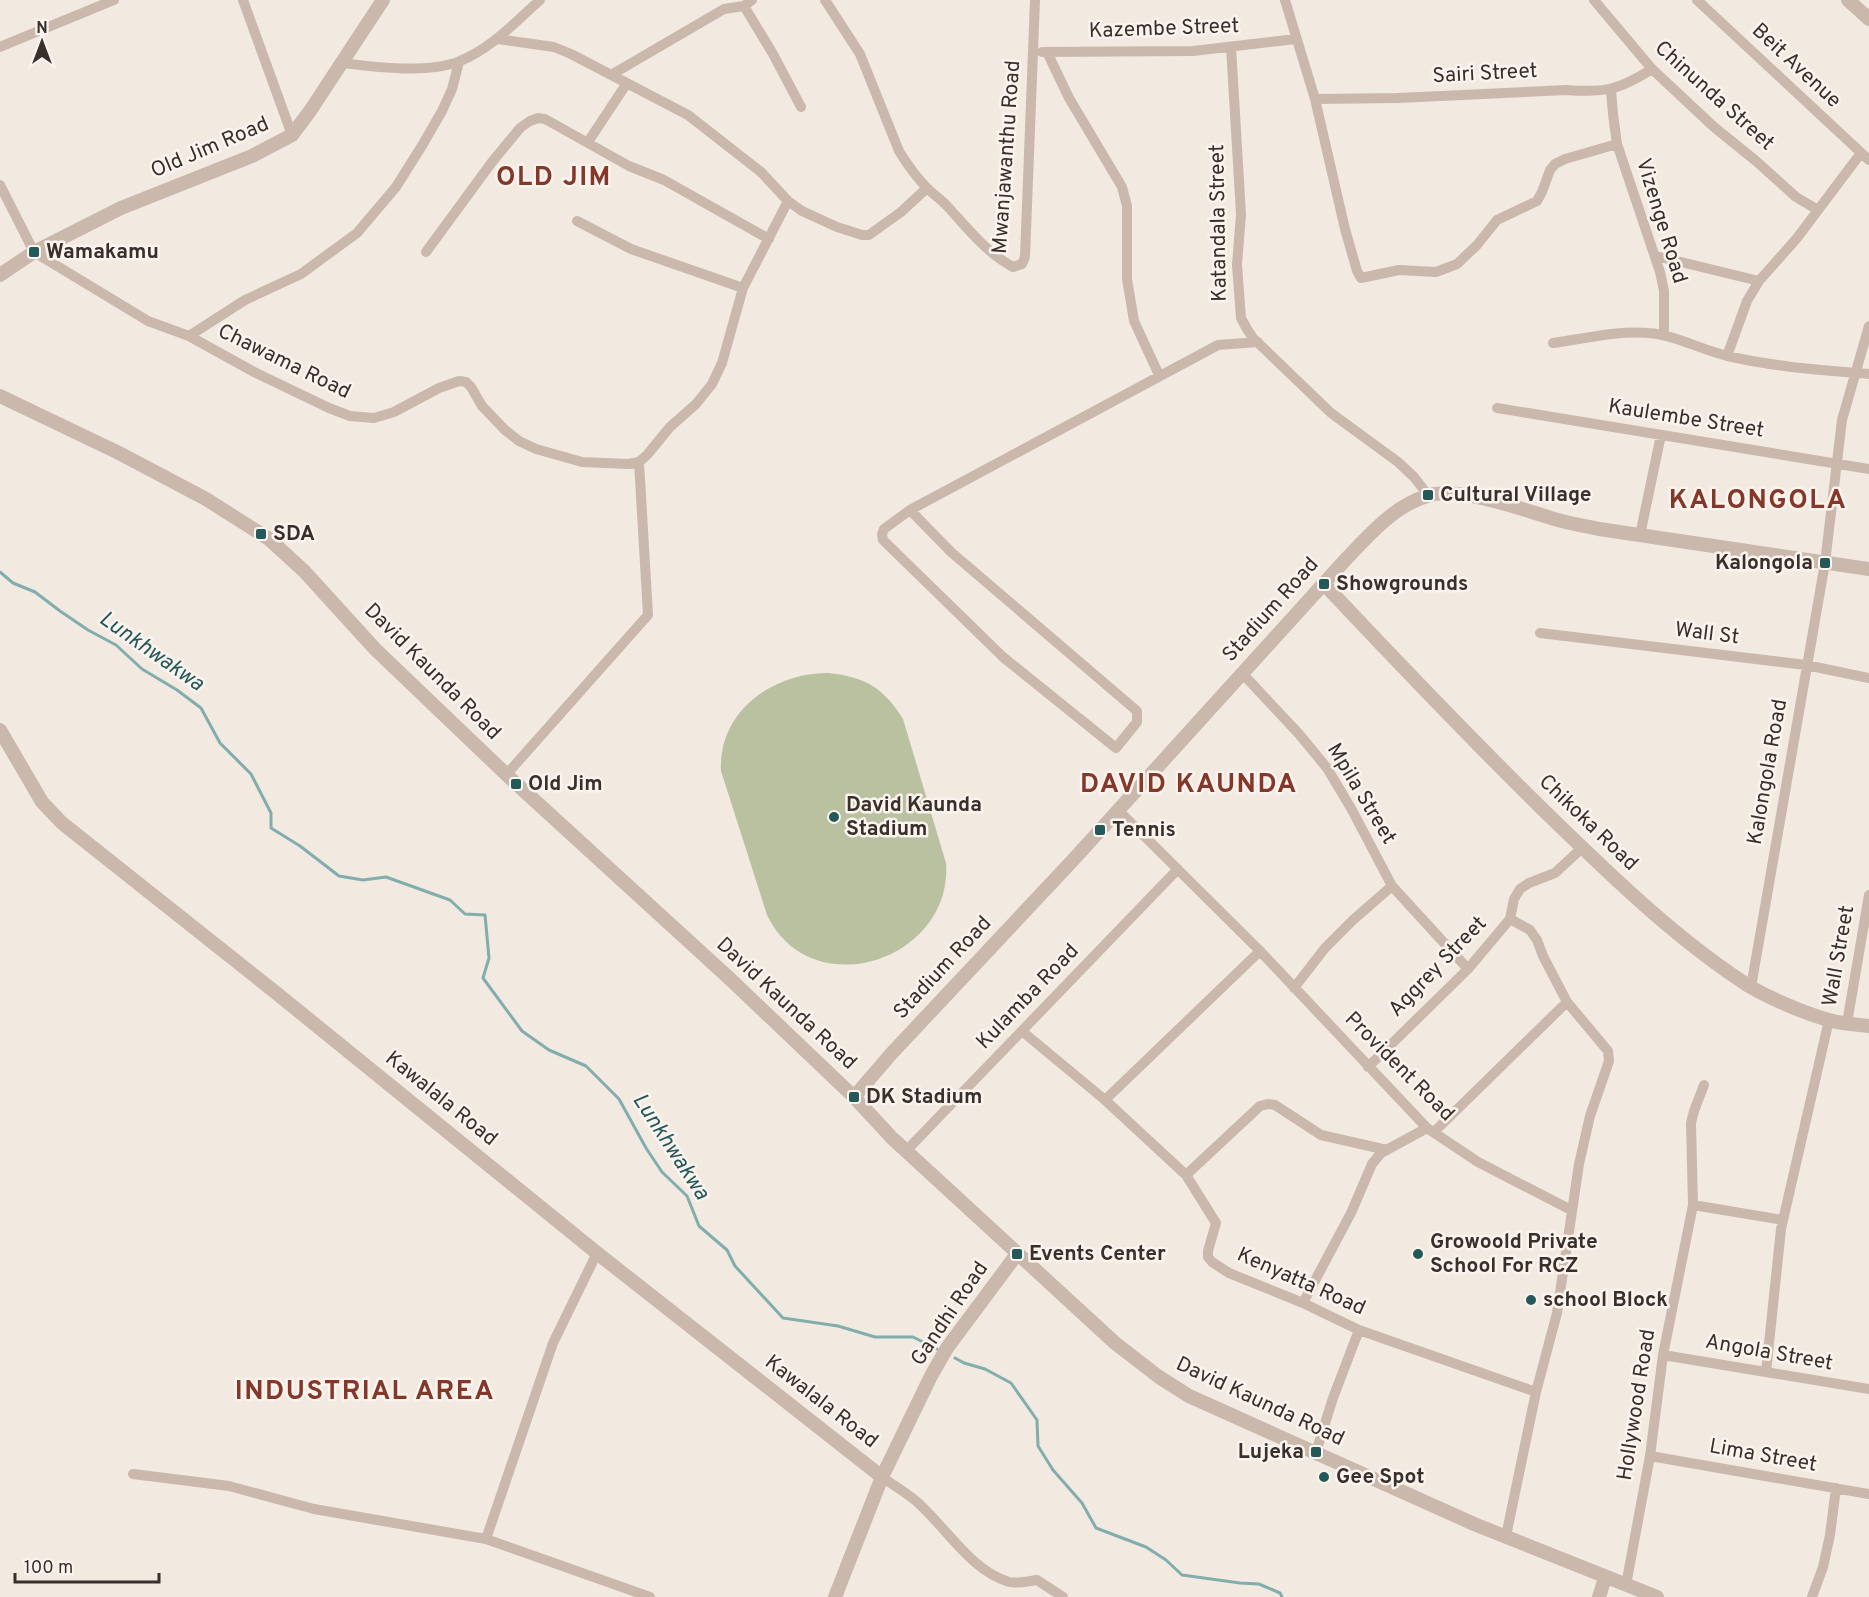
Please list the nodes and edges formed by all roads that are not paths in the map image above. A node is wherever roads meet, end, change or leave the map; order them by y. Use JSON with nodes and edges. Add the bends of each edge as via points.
{"nodes":[{"id":1,"x":114,"y":0,"type":"edge"},
{"id":2,"x":243,"y":0,"type":"edge"},
{"id":3,"x":383,"y":0,"type":"edge"},
{"id":4,"x":540,"y":0,"type":"edge"},
{"id":5,"x":825,"y":0,"type":"edge"},
{"id":6,"x":1035,"y":0,"type":"edge"},
{"id":7,"x":1285,"y":0,"type":"edge"},
{"id":8,"x":1594,"y":0,"type":"edge"},
{"id":9,"x":1697,"y":0,"type":"edge"},
{"id":10,"x":1848,"y":0,"type":"edge"},
{"id":11,"x":748,"y":3,"type":"edge"},
{"id":12,"x":1869,"y":19,"type":"edge"},
{"id":13,"x":498,"y":39,"type":"junction"},
{"id":14,"x":1296,"y":39,"type":"junction"},
{"id":15,"x":0,"y":47,"type":"edge"},
{"id":16,"x":1231,"y":47,"type":"junction"},
{"id":17,"x":1034,"y":52,"type":"junction"},
{"id":18,"x":1047,"y":52,"type":"junction"},
{"id":19,"x":459,"y":62,"type":"junction"},
{"id":20,"x":341,"y":63,"type":"junction"},
{"id":21,"x":1652,"y":69,"type":"junction"},
{"id":22,"x":611,"y":75,"type":"junction"},
{"id":23,"x":627,"y":83,"type":"junction"},
{"id":24,"x":1611,"y":90,"type":"junction"},
{"id":25,"x":1315,"y":99,"type":"junction"},
{"id":26,"x":801,"y":107,"type":"dead end"},
{"id":27,"x":292,"y":135,"type":"junction"},
{"id":28,"x":588,"y":142,"type":"junction"},
{"id":29,"x":1617,"y":144,"type":"junction"},
{"id":30,"x":1865,"y":157,"type":"edge"},
{"id":31,"x":0,"y":185,"type":"edge"},
{"id":32,"x":927,"y":188,"type":"junction"},
{"id":33,"x":788,"y":201,"type":"junction"},
{"id":34,"x":1818,"y":210,"type":"junction"},
{"id":35,"x":577,"y":221,"type":"dead end"},
{"id":36,"x":769,"y":239,"type":"junction"},
{"id":37,"x":34,"y":252,"type":"junction"},
{"id":38,"x":426,"y":252,"type":"dead end"},
{"id":39,"x":1656,"y":256,"type":"junction"},
{"id":40,"x":0,"y":275,"type":"edge"},
{"id":41,"x":1759,"y":281,"type":"junction"},
{"id":42,"x":743,"y":288,"type":"junction"},
{"id":43,"x":1869,"y":326,"type":"edge"},
{"id":44,"x":1664,"y":335,"type":"junction"},
{"id":45,"x":189,"y":336,"type":"junction"},
{"id":46,"x":1258,"y":342,"type":"junction"},
{"id":47,"x":1553,"y":343,"type":"dead end"},
{"id":48,"x":1727,"y":356,"type":"junction"},
{"id":49,"x":1856,"y":373,"type":"junction"},
{"id":50,"x":1869,"y":374,"type":"edge"},
{"id":51,"x":1159,"y":375,"type":"junction"},
{"id":52,"x":0,"y":396,"type":"edge"},
{"id":53,"x":1497,"y":408,"type":"dead end"},
{"id":54,"x":1661,"y":435,"type":"junction"},
{"id":55,"x":643,"y":459,"type":"junction"},
{"id":56,"x":1837,"y":464,"type":"junction"},
{"id":57,"x":1869,"y":469,"type":"edge"},
{"id":58,"x":1428,"y":495,"type":"junction"},
{"id":59,"x":910,"y":510,"type":"junction"},
{"id":60,"x":1640,"y":535,"type":"junction"},
{"id":61,"x":1824,"y":563,"type":"junction"},
{"id":62,"x":1869,"y":569,"type":"edge"},
{"id":63,"x":1324,"y":584,"type":"junction"},
{"id":64,"x":1540,"y":633,"type":"dead end"},
{"id":65,"x":1806,"y":665,"type":"junction"},
{"id":66,"x":1242,"y":673,"type":"junction"},
{"id":67,"x":1869,"y":678,"type":"edge"},
{"id":68,"x":0,"y":730,"type":"edge"},
{"id":69,"x":506,"y":775,"type":"junction"},
{"id":70,"x":1118,"y":810,"type":"junction"},
{"id":71,"x":1582,"y":848,"type":"junction"},
{"id":72,"x":1178,"y":869,"type":"junction"},
{"id":73,"x":1392,"y":886,"type":"junction"},
{"id":74,"x":1869,"y":895,"type":"edge"},
{"id":75,"x":1510,"y":919,"type":"junction"},
{"id":76,"x":1260,"y":951,"type":"junction"},
{"id":77,"x":1468,"y":969,"type":"junction"},
{"id":78,"x":1750,"y":987,"type":"junction"},
{"id":79,"x":1294,"y":988,"type":"junction"},
{"id":80,"x":1567,"y":1002,"type":"junction"},
{"id":81,"x":1829,"y":1020,"type":"junction"},
{"id":82,"x":1847,"y":1023,"type":"junction"},
{"id":83,"x":1869,"y":1026,"type":"edge"},
{"id":84,"x":1023,"y":1032,"type":"junction"},
{"id":85,"x":1368,"y":1067,"type":"junction"},
{"id":86,"x":1704,"y":1085,"type":"dead end"},
{"id":87,"x":854,"y":1097,"type":"junction"},
{"id":88,"x":1105,"y":1100,"type":"junction"},
{"id":89,"x":1431,"y":1130,"type":"junction"},
{"id":90,"x":1387,"y":1150,"type":"junction"},
{"id":91,"x":906,"y":1151,"type":"junction"},
{"id":92,"x":1186,"y":1175,"type":"junction"},
{"id":93,"x":1693,"y":1204,"type":"junction"},
{"id":94,"x":1571,"y":1210,"type":"junction"},
{"id":95,"x":1783,"y":1220,"type":"junction"},
{"id":96,"x":597,"y":1253,"type":"junction"},
{"id":97,"x":1017,"y":1254,"type":"junction"},
{"id":98,"x":1304,"y":1303,"type":"junction"},
{"id":99,"x":1359,"y":1330,"type":"junction"},
{"id":100,"x":1663,"y":1355,"type":"junction"},
{"id":101,"x":1766,"y":1372,"type":"junction"},
{"id":102,"x":1869,"y":1389,"type":"edge"},
{"id":103,"x":1536,"y":1392,"type":"junction"},
{"id":104,"x":1316,"y":1452,"type":"junction"},
{"id":105,"x":1650,"y":1456,"type":"junction"},
{"id":106,"x":133,"y":1474,"type":"dead end"},
{"id":107,"x":882,"y":1477,"type":"junction"},
{"id":108,"x":1836,"y":1488,"type":"junction"},
{"id":109,"x":1869,"y":1494,"type":"edge"},
{"id":110,"x":1506,"y":1536,"type":"junction"},
{"id":111,"x":486,"y":1539,"type":"junction"},
{"id":112,"x":1605,"y":1578,"type":"junction"},
{"id":113,"x":1626,"y":1585,"type":"junction"},
{"id":114,"x":650,"y":1597,"type":"edge"},
{"id":115,"x":835,"y":1597,"type":"edge"},
{"id":116,"x":1063,"y":1597,"type":"edge"},
{"id":117,"x":1599,"y":1597,"type":"edge"},
{"id":118,"x":1657,"y":1597,"type":"edge"},
{"id":119,"x":1812,"y":1597,"type":"edge"}],
"edges":[{"from":1,"to":15,"type":"street"},
{"from":2,"to":27,"type":"street"},
{"from":3,"to":20,"type":"street","name":"Old Jim Road"},
{"from":4,"to":13,"type":"street"},
{"from":5,"to":32,"type":"street","name":"Mwanjawanthu Road","via":[[860,54],[899,151]]},
{"from":6,"to":17,"type":"street","name":"Mwanjawanthu Road"},
{"from":7,"to":14,"type":"street"},
{"from":8,"to":21,"type":"street","name":"Chinunda Street"},
{"from":9,"to":30,"type":"street","name":"Beit Avenue"},
{"from":10,"to":12,"type":"street"},
{"from":11,"to":22,"type":"street","via":[[724,9]]},
{"from":11,"to":26,"type":"street"},
{"from":13,"to":19,"type":"street"},
{"from":13,"to":22,"type":"street","via":[[554,47]]},
{"from":14,"to":16,"type":"street","name":"Kazembe Street"},
{"from":14,"to":25,"type":"street"},
{"from":16,"to":18,"type":"street","name":"Kazembe Street"},
{"from":16,"to":46,"type":"street","name":"Katandala Street","via":[[1241,214],[1237,265],[1240,307],[1247,329]]},
{"from":17,"to":18,"type":"street","name":"Kazembe Street"},
{"from":17,"to":32,"type":"street","name":"Mwanjawanthu Road","via":[[1022,264],[1014,267],[1001,261]]},
{"from":18,"to":51,"type":"street","via":[[1069,98],[1122,187],[1134,321]]},
{"from":19,"to":20,"type":"street","via":[[422,68]]},
{"from":19,"to":45,"type":"street","via":[[452,89],[423,144],[396,187],[357,233],[301,274],[245,300]]},
{"from":20,"to":27,"type":"street","name":"Old Jim Road"},
{"from":21,"to":24,"type":"street","name":"Sairi Street"},
{"from":21,"to":34,"type":"street","name":"Chinunda Street","via":[[1790,192]]},
{"from":22,"to":23,"type":"street"},
{"from":23,"to":28,"type":"street"},
{"from":23,"to":33,"type":"street","via":[[688,115],[761,172]]},
{"from":24,"to":25,"type":"street","name":"Sairi Street"},
{"from":24,"to":29,"type":"street","name":"Vizenge Road"},
{"from":25,"to":29,"type":"street","via":[[1345,229],[1361,278],[1399,270],[1436,272],[1456,264],[1497,220],[1537,201],[1555,164]]},
{"from":27,"to":37,"type":"street","name":"Old Jim Road","via":[[252,156],[121,208]]},
{"from":28,"to":36,"type":"street"},
{"from":28,"to":38,"type":"street","via":[[545,119],[530,121],[492,162]]},
{"from":29,"to":39,"type":"street","name":"Vizenge Road"},
{"from":30,"to":34,"type":"street"},
{"from":31,"to":37,"type":"street"},
{"from":32,"to":33,"type":"street","via":[[869,235],[837,227]]},
{"from":33,"to":36,"type":"street"},
{"from":34,"to":41,"type":"street"},
{"from":35,"to":42,"type":"street","via":[[631,249]]},
{"from":36,"to":42,"type":"street"},
{"from":37,"to":40,"type":"street","name":"Old Jim Road"},
{"from":37,"to":45,"type":"street","name":"Chawama Road","via":[[148,321]]},
{"from":39,"to":41,"type":"street"},
{"from":39,"to":44,"type":"street","name":"Vizenge Road","via":[[1664,291]]},
{"from":41,"to":48,"type":"street","via":[[1747,301]]},
{"from":42,"to":55,"type":"street","via":[[722,363],[712,384]]},
{"from":43,"to":49,"type":"street","name":"Kalongola Road"},
{"from":44,"to":47,"type":"street","via":[[1635,332]]},
{"from":44,"to":48,"type":"street"},
{"from":45,"to":55,"type":"street","name":"Chawama Road","via":[[256,373],[350,416],[374,418],[439,388],[466,382],[505,430],[536,449],[582,462],[628,464]]},
{"from":46,"to":51,"type":"street","via":[[1218,345]]},
{"from":46,"to":58,"type":"street","name":"Katandala Street","via":[[1331,413],[1398,462]]},
{"from":48,"to":49,"type":"street"},
{"from":49,"to":50,"type":"street"},
{"from":49,"to":56,"type":"street","name":"Kalongola Road","via":[[1842,420]]},
{"from":51,"to":59,"type":"street"},
{"from":52,"to":69,"type":"street","name":"David Kaunda Road","via":[[206,499],[269,539],[375,649]]},
{"from":53,"to":54,"type":"street","name":"Kaulembe Street"},
{"from":54,"to":56,"type":"street","name":"Kaulembe Street"},
{"from":54,"to":60,"type":"street"},
{"from":55,"to":69,"type":"street","via":[[648,615]]},
{"from":56,"to":57,"type":"street","name":"Kaulembe Street"},
{"from":56,"to":61,"type":"street","name":"Kalongola Road"},
{"from":58,"to":60,"type":"street","name":"Stadium Road","via":[[1472,497],[1559,520]]},
{"from":58,"to":63,"type":"street","name":"Stadium Road","via":[[1382,522]]},
{"from":59,"to":59,"type":"street","via":[[884,529],[883,540],[1003,657],[1116,748],[1137,722],[1137,711],[951,552]]},
{"from":60,"to":61,"type":"street","name":"Stadium Road"},
{"from":61,"to":62,"type":"street","name":"Stadium Road"},
{"from":61,"to":65,"type":"street","name":"Kalongola Road"},
{"from":63,"to":66,"type":"street","name":"Stadium Road"},
{"from":63,"to":71,"type":"street","name":"Chikoka Road","via":[[1440,707]]},
{"from":64,"to":65,"type":"street","name":"Wall St"},
{"from":65,"to":67,"type":"street","name":"Wall St"},
{"from":65,"to":78,"type":"street","name":"Kalongola Road"},
{"from":66,"to":70,"type":"street","name":"Stadium Road"},
{"from":66,"to":73,"type":"street","name":"Mpila Street","via":[[1327,768]]},
{"from":68,"to":96,"type":"street","name":"Kawalala Road","via":[[42,802],[62,823]]},
{"from":69,"to":87,"type":"street","name":"David Kaunda Road"},
{"from":70,"to":72,"type":"street","name":"Provident Road"},
{"from":70,"to":87,"type":"street","name":"Stadium Road"},
{"from":71,"to":75,"type":"street","via":[[1555,873],[1520,889]]},
{"from":71,"to":78,"type":"street","name":"Chikoka Road","via":[[1693,945]]},
{"from":72,"to":76,"type":"street","name":"Provident Road"},
{"from":72,"to":84,"type":"street","name":"Kulamba Road"},
{"from":73,"to":77,"type":"street","name":"Mpila Street"},
{"from":73,"to":79,"type":"street","via":[[1325,948]]},
{"from":74,"to":82,"type":"street","name":"Wall Street"},
{"from":75,"to":77,"type":"street","name":"Aggrey Street"},
{"from":75,"to":80,"type":"street","via":[[1530,930],[1537,940]]},
{"from":76,"to":79,"type":"street","name":"Provident Road"},
{"from":76,"to":88,"type":"street"},
{"from":77,"to":85,"type":"street","name":"Aggrey Street"},
{"from":78,"to":81,"type":"street","name":"Chikoka Road"},
{"from":79,"to":85,"type":"street","name":"Provident Road"},
{"from":80,"to":89,"type":"street"},
{"from":80,"to":94,"type":"street","via":[[1609,1055],[1590,1116]]},
{"from":81,"to":82,"type":"street","name":"Chikoka Road"},
{"from":81,"to":95,"type":"street"},
{"from":82,"to":83,"type":"street","name":"Chikoka Road"},
{"from":84,"to":88,"type":"street","name":"Kenyatta Road"},
{"from":84,"to":91,"type":"street","name":"Kulamba Road"},
{"from":85,"to":89,"type":"street","name":"Provident Road"},
{"from":86,"to":93,"type":"street","name":"Hollywood Road","via":[[1691,1124]]},
{"from":87,"to":91,"type":"street","name":"David Kaunda Road"},
{"from":88,"to":92,"type":"street","name":"Kenyatta Road"},
{"from":89,"to":90,"type":"street"},
{"from":89,"to":94,"type":"street","name":"Provident Road","via":[[1478,1162]]},
{"from":90,"to":92,"type":"street","via":[[1321,1135],[1268,1104],[1260,1106]]},
{"from":90,"to":98,"type":"street","via":[[1372,1164]]},
{"from":91,"to":97,"type":"street","name":"David Kaunda Road"},
{"from":92,"to":98,"type":"street","name":"Kenyatta Road","via":[[1216,1223],[1208,1251],[1212,1262],[1229,1273]]},
{"from":93,"to":95,"type":"street"},
{"from":93,"to":100,"type":"street","name":"Hollywood Road"},
{"from":94,"to":103,"type":"street","via":[[1557,1313]]},
{"from":95,"to":101,"type":"street"},
{"from":96,"to":107,"type":"street","name":"Kawalala Road"},
{"from":96,"to":111,"type":"street","via":[[553,1343]]},
{"from":97,"to":104,"type":"street","name":"David Kaunda Road","via":[[1114,1343],[1159,1377],[1189,1396]]},
{"from":97,"to":107,"type":"street","name":"Gandhi Road","via":[[947,1348]]},
{"from":98,"to":99,"type":"street","name":"Kenyatta Road"},
{"from":99,"to":103,"type":"street","name":"Kenyatta Road"},
{"from":99,"to":104,"type":"street"},
{"from":100,"to":101,"type":"street","name":"Angola Street"},
{"from":100,"to":105,"type":"street","name":"Hollywood Road"},
{"from":101,"to":102,"type":"street","name":"Angola Street"},
{"from":103,"to":110,"type":"street"},
{"from":104,"to":110,"type":"street","name":"David Kaunda Road"},
{"from":105,"to":108,"type":"street","name":"Lima Street"},
{"from":105,"to":113,"type":"street","name":"Hollywood Road"},
{"from":106,"to":111,"type":"street","via":[[229,1486],[314,1509]]},
{"from":107,"to":115,"type":"street","name":"Gandhi Road"},
{"from":107,"to":116,"type":"street","via":[[916,1501],[985,1570],[1011,1583],[1037,1580]]},
{"from":108,"to":109,"type":"street","name":"Lima Street"},
{"from":108,"to":119,"type":"street","via":[[1823,1567]]},
{"from":110,"to":112,"type":"street","name":"David Kaunda Road"},
{"from":111,"to":114,"type":"street"},
{"from":112,"to":113,"type":"street","name":"David Kaunda Road"},
{"from":112,"to":117,"type":"street"},
{"from":113,"to":118,"type":"street","name":"David Kaunda Road"}]}
